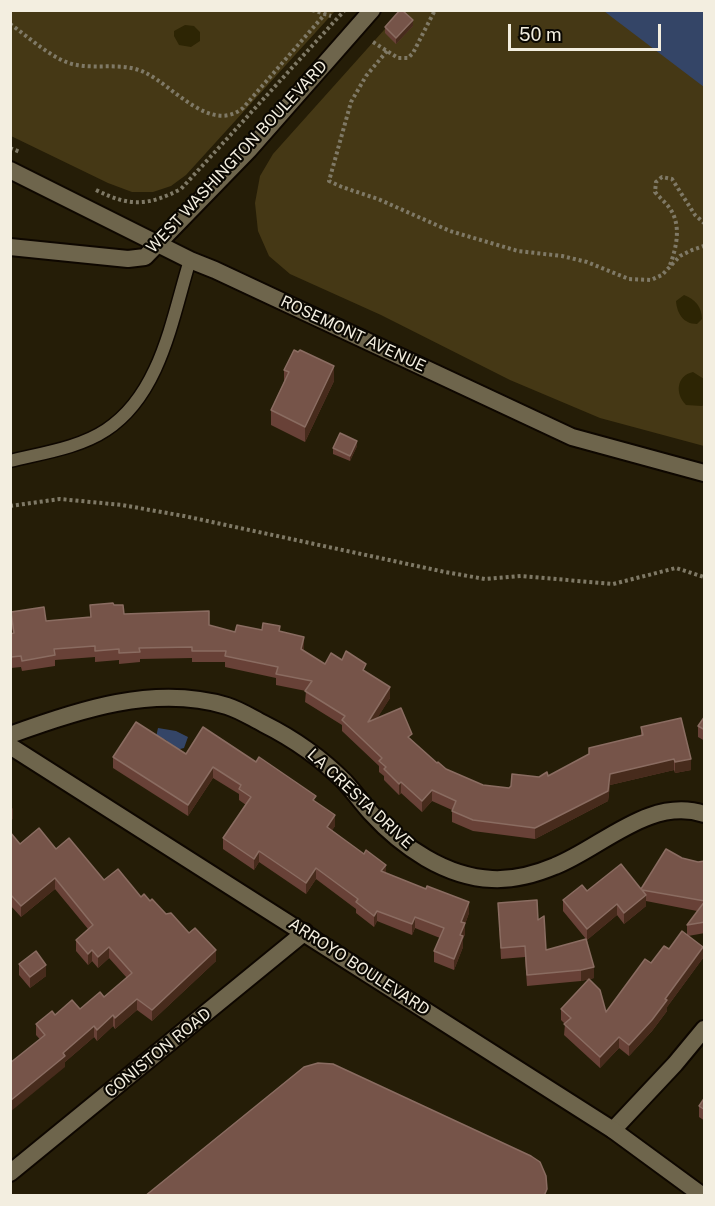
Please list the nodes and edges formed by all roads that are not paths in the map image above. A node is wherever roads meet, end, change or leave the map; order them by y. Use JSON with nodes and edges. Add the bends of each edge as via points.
{"nodes":[{"id":1,"x":372,"y":10,"type":"edge"},
{"id":2,"x":10,"y":170,"type":"edge"},
{"id":3,"x":159,"y":244,"type":"junction"},
{"id":4,"x":10,"y":247,"type":"edge"},
{"id":5,"x":190,"y":261,"type":"junction"},
{"id":6,"x":10,"y":461,"type":"edge"},
{"id":7,"x":705,"y":473,"type":"edge"},
{"id":8,"x":10,"y":735,"type":"edge"},
{"id":9,"x":10,"y":746,"type":"edge"},
{"id":10,"x":705,"y":814,"type":"edge"},
{"id":11,"x":305,"y":932,"type":"junction"},
{"id":12,"x":705,"y":1029,"type":"edge"},
{"id":13,"x":613,"y":1130,"type":"junction"},
{"id":14,"x":10,"y":1173,"type":"edge"},
{"id":15,"x":701,"y":1195,"type":"edge"}],
"edges":[{"from":1,"to":3,"type":"street","name":"WEST WASHINGTON BOULEVARD","via":[[249,150]]},
{"from":2,"to":3,"type":"street","name":"ROSEMONT AVENUE"},
{"from":3,"to":4,"type":"street","name":"WEST WASHINGTON BOULEVARD","via":[[145,257],[128,259]]},
{"from":3,"to":5,"type":"street","name":"ROSEMONT AVENUE"},
{"from":5,"to":6,"type":"lane","via":[[158,364],[131,408],[106,430],[76,444]]},
{"from":5,"to":7,"type":"street","name":"ROSEMONT AVENUE","via":[[572,437]]},
{"from":8,"to":10,"type":"street","name":"LA CRESTA DRIVE","via":[[98,706],[151,698],[192,698],[229,707],[308,750],[345,782],[373,815],[417,852],[441,866],[493,879],[525,876],[555,866],[639,820],[669,812],[693,810]]},
{"from":9,"to":11,"type":"street","name":"ARROYO BOULEVARD"},
{"from":11,"to":13,"type":"street","name":"ARROYO BOULEVARD"},
{"from":11,"to":14,"type":"street","name":"CONISTON ROAD"},
{"from":12,"to":13,"type":"street"},
{"from":13,"to":15,"type":"street","name":"ARROYO BOULEVARD"}]}
